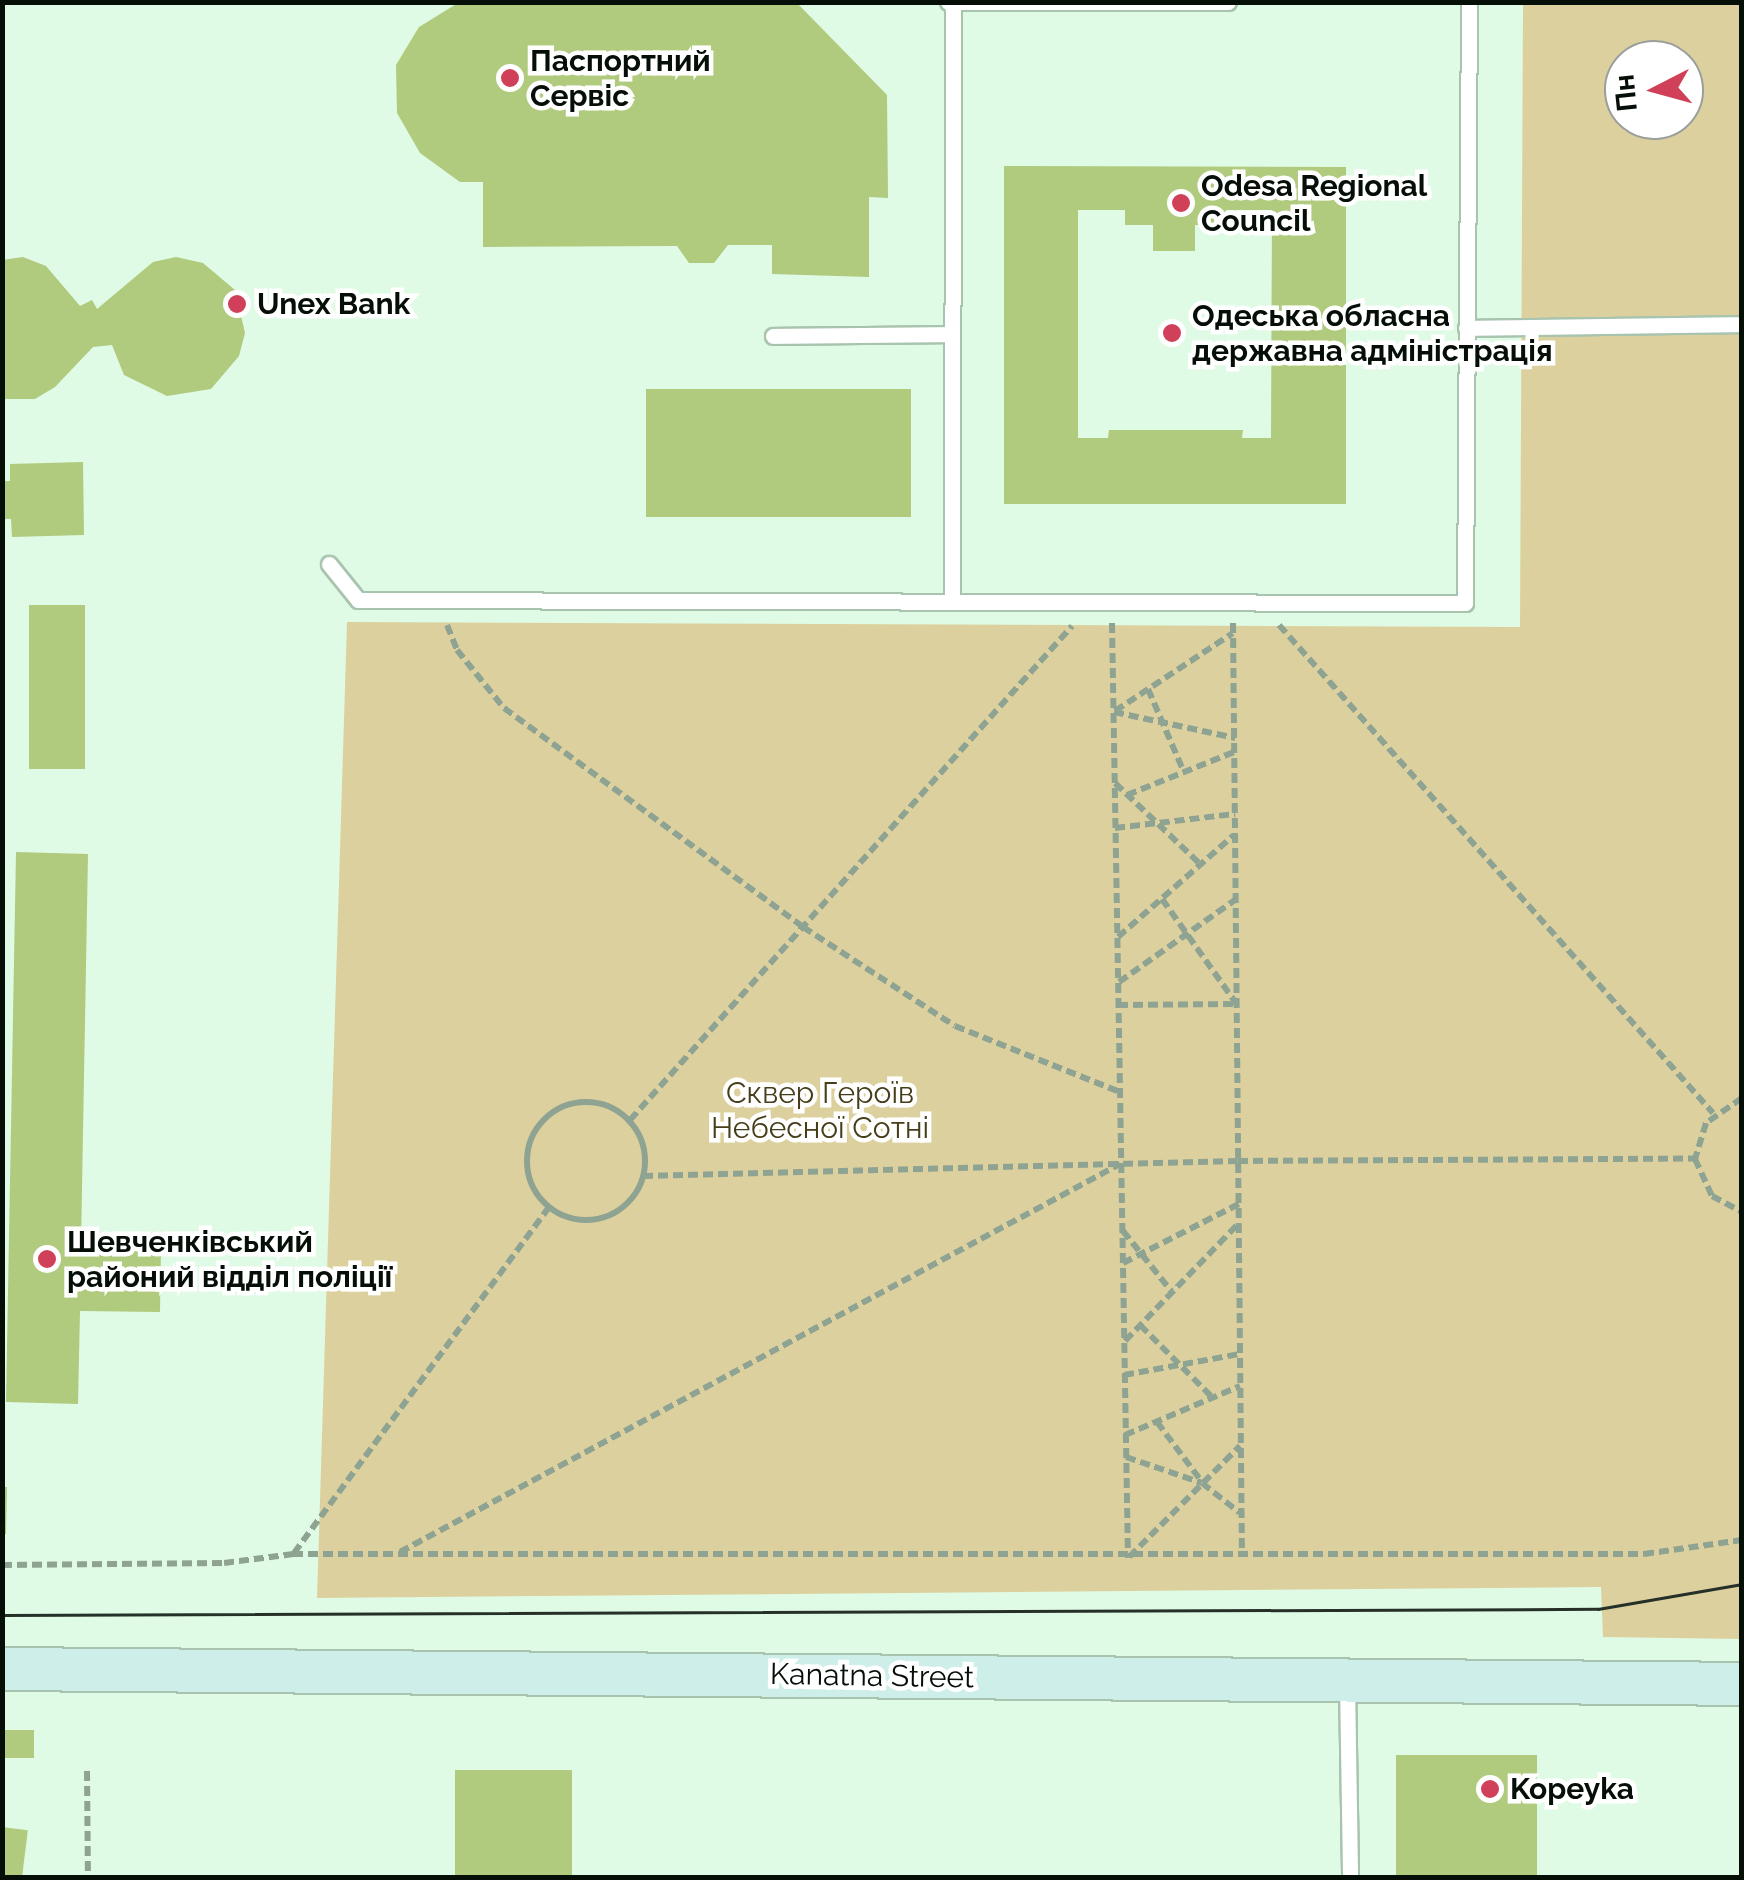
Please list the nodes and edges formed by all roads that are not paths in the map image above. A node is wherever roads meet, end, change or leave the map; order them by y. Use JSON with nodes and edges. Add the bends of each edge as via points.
{"nodes":[{"id":1,"x":1228,"y":2,"type":"edge"},
{"id":2,"x":1469,"y":2,"type":"edge"},
{"id":3,"x":952,"y":3,"type":"edge"},
{"id":4,"x":1742,"y":324,"type":"edge"},
{"id":5,"x":1466,"y":328,"type":"junction"},
{"id":6,"x":952,"y":334,"type":"junction"},
{"id":7,"x":774,"y":336,"type":"dead end"},
{"id":8,"x":329,"y":564,"type":"dead end"},
{"id":9,"x":952,"y":602,"type":"junction"},
{"id":10,"x":2,"y":1669,"type":"edge"},
{"id":11,"x":1346,"y":1680,"type":"junction"},
{"id":12,"x":1742,"y":1684,"type":"edge"},
{"id":13,"x":1350,"y":1878,"type":"edge"}],
"edges":[{"from":1,"to":3,"type":"lane"},
{"from":2,"to":5,"type":"lane"},
{"from":3,"to":6,"type":"lane"},
{"from":4,"to":5,"type":"lane"},
{"from":5,"to":9,"type":"lane","via":[[1465,602]]},
{"from":6,"to":7,"type":"lane"},
{"from":6,"to":9,"type":"lane"},
{"from":8,"to":9,"type":"lane","via":[[358,600]]},
{"from":10,"to":11,"type":"main road","name":"Kanatna Street"},
{"from":11,"to":12,"type":"main road","name":"Kanatna Street"},
{"from":11,"to":13,"type":"lane"}]}
